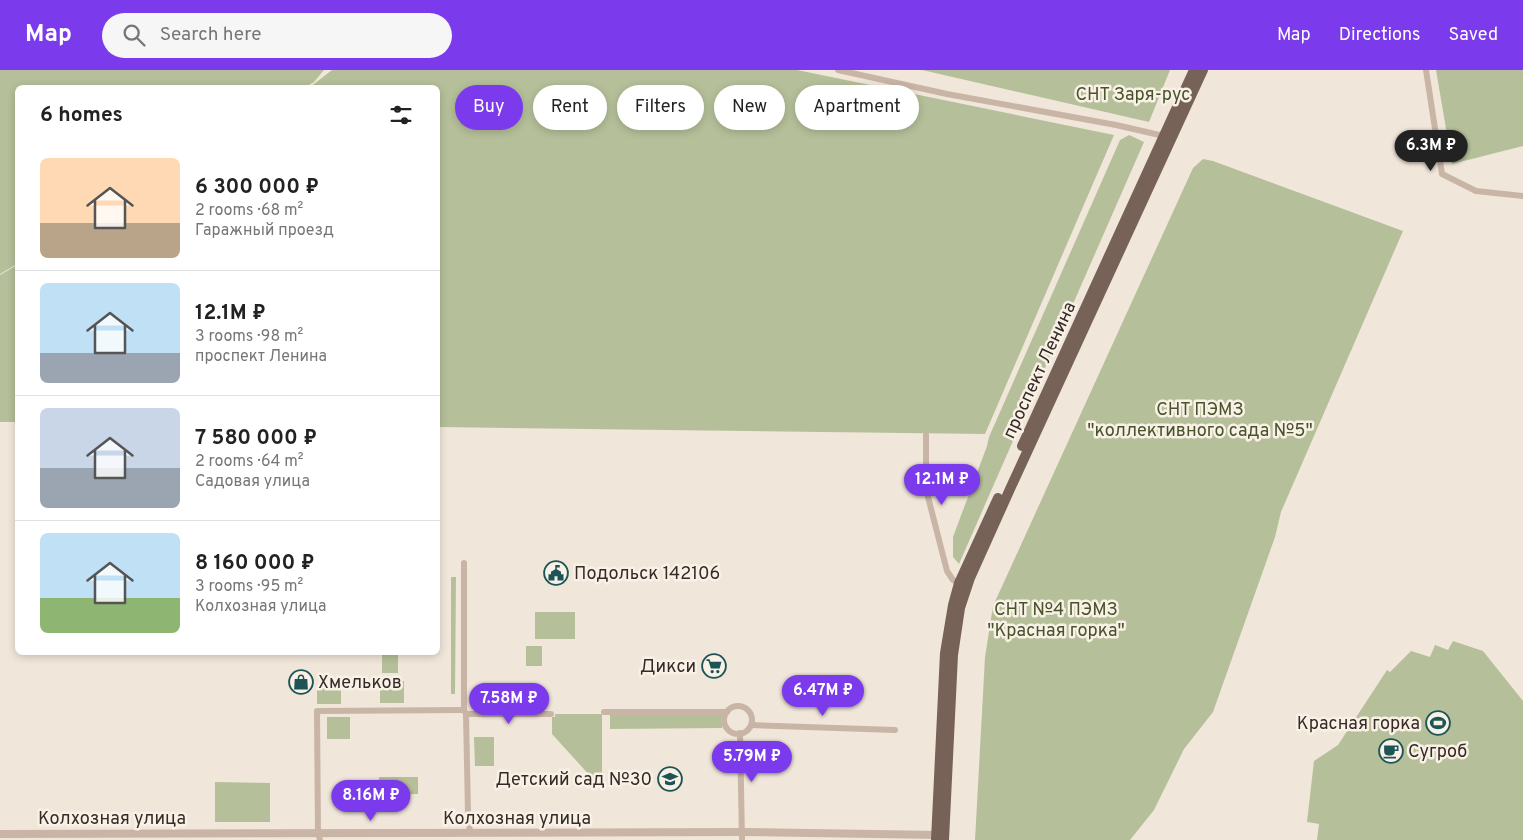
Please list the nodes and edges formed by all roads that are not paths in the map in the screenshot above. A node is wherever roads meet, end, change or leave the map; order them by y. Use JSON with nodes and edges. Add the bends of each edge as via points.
{"nodes":[{"id":1,"x":838,"y":70,"type":"edge"},
{"id":2,"x":1194,"y":70,"type":"edge"},
{"id":3,"x":1203,"y":70,"type":"edge"},
{"id":4,"x":1426,"y":70,"type":"edge"},
{"id":5,"x":1172,"y":129,"type":"junction"},
{"id":6,"x":1164,"y":136,"type":"junction"},
{"id":7,"x":1523,"y":196,"type":"edge"},
{"id":8,"x":926,"y":435,"type":"dead end"},
{"id":9,"x":464,"y":563,"type":"dead end"},
{"id":10,"x":959,"y":583,"type":"junction"},
{"id":11,"x":465,"y":712,"type":"junction"},
{"id":12,"x":604,"y":712,"type":"dead end"},
{"id":13,"x":727,"y":712,"type":"junction"},
{"id":14,"x":551,"y":714,"type":"dead end"},
{"id":15,"x":751,"y":725,"type":"junction"},
{"id":16,"x":895,"y":730,"type":"dead end"},
{"id":17,"x":740,"y":733,"type":"junction"},
{"id":18,"x":470,"y":833,"type":"junction"},
{"id":19,"x":0,"y":834,"type":"edge"},
{"id":20,"x":319,"y":836,"type":"edge"},
{"id":21,"x":596,"y":836,"type":"edge"},
{"id":22,"x":742,"y":836,"type":"edge"},
{"id":23,"x":940,"y":838,"type":"edge"}],
"edges":[{"from":1,"to":6,"type":"street"},
{"from":2,"to":5,"type":"main road"},
{"from":3,"to":5,"type":"main road"},
{"from":4,"to":7,"type":"street","via":[[1442,174],[1476,190]]},
{"from":5,"to":6,"type":"main road","name":"проспект Ленина"},
{"from":5,"to":23,"type":"main road","name":"проспект Ленина","via":[[970,578],[960,608],[952,655]]},
{"from":6,"to":10,"type":"main road","name":"проспект Ленина"},
{"from":8,"to":10,"type":"street","via":[[926,489],[947,571]]},
{"from":9,"to":11,"type":"street"},
{"from":10,"to":23,"type":"main road","name":"проспект Ленина","via":[[945,653]]},
{"from":11,"to":14,"type":"street"},
{"from":11,"to":18,"type":"street"},
{"from":11,"to":20,"type":"street","via":[[317,711]]},
{"from":12,"to":13,"type":"street"},
{"from":13,"to":15,"type":"street","via":[[734,707],[743,707],[752,716]]},
{"from":13,"to":17,"type":"street","via":[[728,729]]},
{"from":15,"to":16,"type":"street"},
{"from":15,"to":17,"type":"street"},
{"from":17,"to":22,"type":"street"},
{"from":18,"to":20,"type":"street","name":"Колхозная улица"},
{"from":18,"to":21,"type":"street","name":"Колхозная улица"},
{"from":19,"to":20,"type":"street","name":"Колхозная улица"},
{"from":21,"to":22,"type":"street","name":"Колхозная улица"},
{"from":22,"to":23,"type":"street","name":"Колхозная улица"}]}
